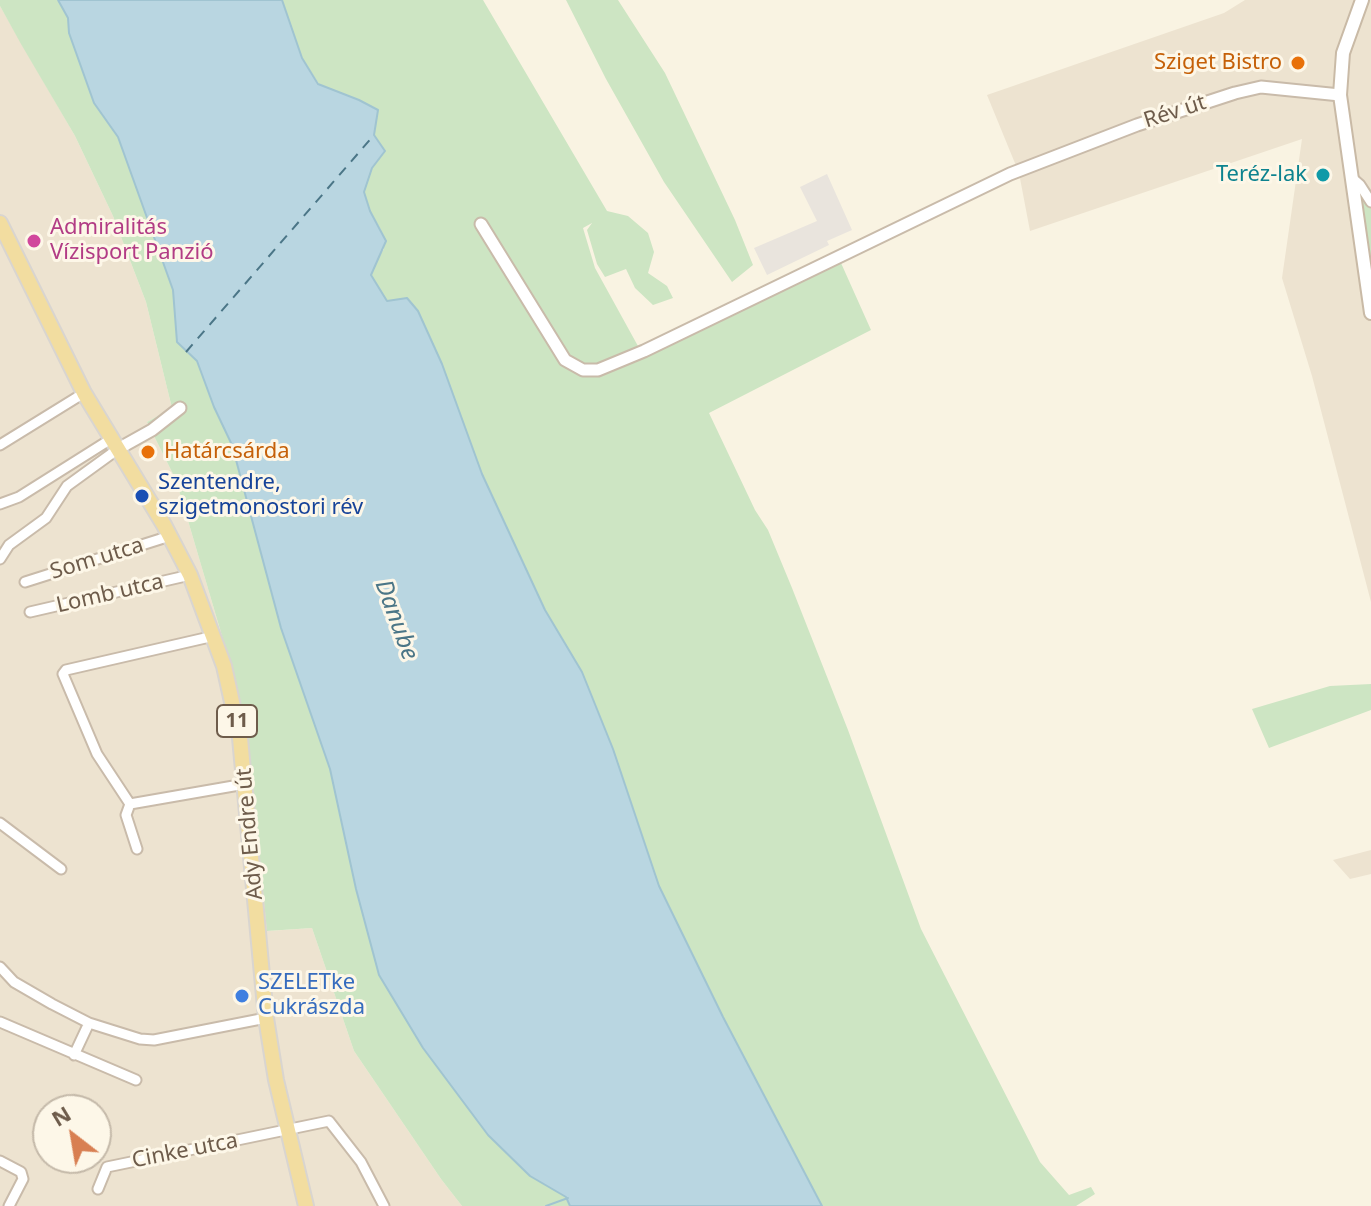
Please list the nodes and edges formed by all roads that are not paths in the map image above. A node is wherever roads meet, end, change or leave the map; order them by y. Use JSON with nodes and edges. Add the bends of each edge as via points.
{"nodes":[{"id":1,"x":1362,"y":0,"type":"edge"},
{"id":2,"x":1340,"y":95,"type":"junction"},
{"id":3,"x":1352,"y":178,"type":"junction"},
{"id":4,"x":1371,"y":202,"type":"edge"},
{"id":5,"x":0,"y":223,"type":"edge"},
{"id":6,"x":481,"y":224,"type":"dead end"},
{"id":7,"x":1371,"y":313,"type":"edge"},
{"id":8,"x":84,"y":393,"type":"junction"},
{"id":9,"x":180,"y":408,"type":"dead end"},
{"id":10,"x":114,"y":444,"type":"junction"},
{"id":11,"x":0,"y":445,"type":"edge"},
{"id":12,"x":0,"y":504,"type":"edge"},
{"id":13,"x":170,"y":536,"type":"junction"},
{"id":14,"x":0,"y":559,"type":"edge"},
{"id":15,"x":190,"y":575,"type":"junction"},
{"id":16,"x":25,"y":582,"type":"dead end"},
{"id":17,"x":30,"y":612,"type":"dead end"},
{"id":18,"x":214,"y":636,"type":"junction"},
{"id":19,"x":245,"y":784,"type":"junction"},
{"id":20,"x":130,"y":804,"type":"junction"},
{"id":21,"x":0,"y":823,"type":"edge"},
{"id":22,"x":137,"y":849,"type":"dead end"},
{"id":23,"x":61,"y":869,"type":"dead end"},
{"id":24,"x":0,"y":967,"type":"edge"},
{"id":25,"x":266,"y":1018,"type":"junction"},
{"id":26,"x":0,"y":1022,"type":"edge"},
{"id":27,"x":89,"y":1023,"type":"junction"},
{"id":28,"x":74,"y":1055,"type":"junction"},
{"id":29,"x":136,"y":1080,"type":"dead end"},
{"id":30,"x":287,"y":1132,"type":"junction"},
{"id":31,"x":0,"y":1161,"type":"edge"},
{"id":32,"x":98,"y":1189,"type":"dead end"},
{"id":33,"x":9,"y":1206,"type":"edge"},
{"id":34,"x":306,"y":1206,"type":"edge"},
{"id":35,"x":384,"y":1206,"type":"edge"}],
"edges":[{"from":1,"to":2,"type":"main road","via":[[1343,53]]},
{"from":2,"to":3,"type":"main road"},
{"from":2,"to":6,"type":"street","name":"Rév út","via":[[1261,87],[1137,125],[1017,171],[598,370],[583,370],[565,360]]},
{"from":3,"to":4,"type":"street"},
{"from":3,"to":7,"type":"main road"},
{"from":5,"to":8,"type":"main road","number":"11"},
{"from":8,"to":10,"type":"main road","number":"11"},
{"from":8,"to":11,"type":"street"},
{"from":9,"to":10,"type":"street","via":[[152,430]]},
{"from":10,"to":12,"type":"street"},
{"from":10,"to":13,"type":"main road","name":"Ady Endre út","number":"11"},
{"from":10,"to":14,"type":"street"},
{"from":13,"to":15,"type":"main road","name":"Ady Endre út","number":"11"},
{"from":13,"to":16,"type":"street","name":"Som utca"},
{"from":15,"to":17,"type":"street","name":"Lomb utca"},
{"from":15,"to":18,"type":"main road","name":"Ady Endre út","number":"11"},
{"from":18,"to":19,"type":"main road","name":"Ady Endre út","number":"11","via":[[233,702]]},
{"from":18,"to":20,"type":"street","via":[[63,674],[97,754]]},
{"from":19,"to":20,"type":"street"},
{"from":19,"to":25,"type":"main road","name":"Ady Endre út","number":"11"},
{"from":20,"to":22,"type":"street","via":[[126,815]]},
{"from":21,"to":23,"type":"street"},
{"from":24,"to":27,"type":"street","via":[[14,982]]},
{"from":25,"to":27,"type":"street","via":[[154,1040]]},
{"from":25,"to":30,"type":"main road","name":"Ady Endre út","number":"11"},
{"from":26,"to":28,"type":"street"},
{"from":27,"to":28,"type":"street"},
{"from":28,"to":29,"type":"street"},
{"from":30,"to":32,"type":"street","name":"Cinke utca","via":[[107,1167]]},
{"from":30,"to":34,"type":"main road","name":"Ady Endre út","number":"11"},
{"from":30,"to":35,"type":"street","via":[[329,1121],[361,1162]]},
{"from":31,"to":33,"type":"street","via":[[21,1172],[23,1179]]}]}
